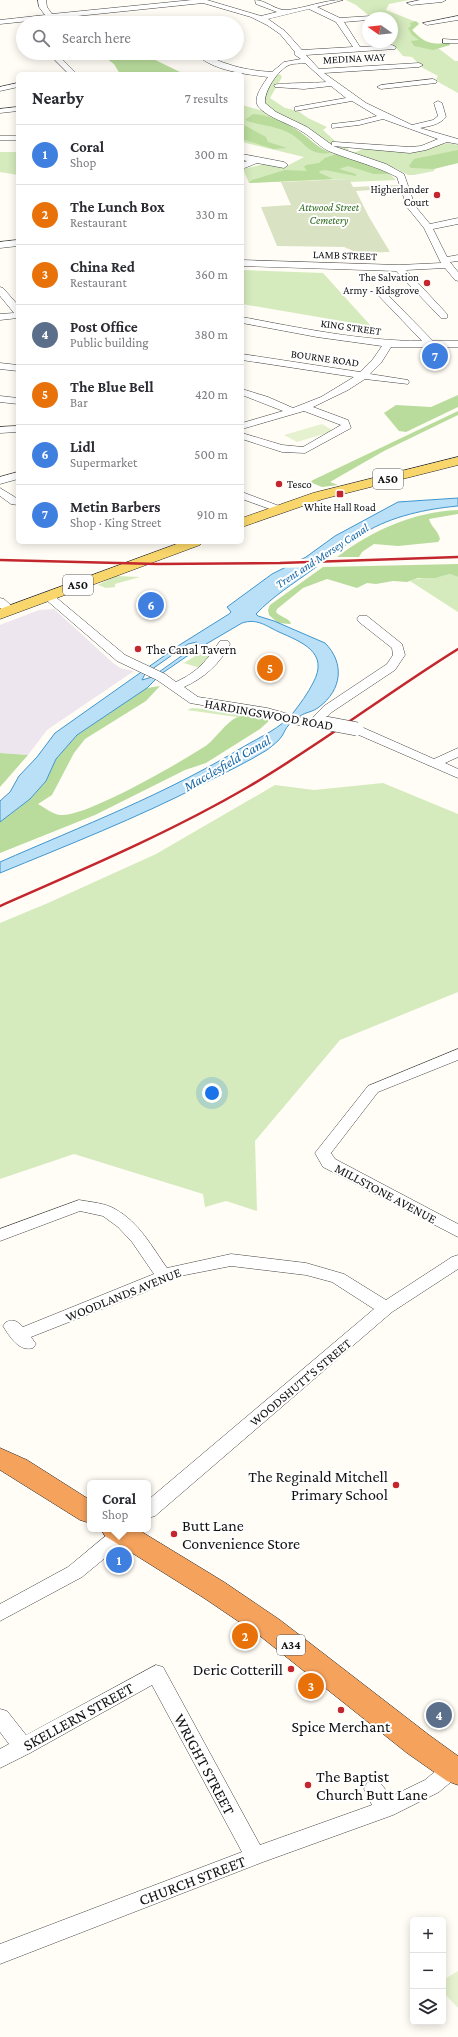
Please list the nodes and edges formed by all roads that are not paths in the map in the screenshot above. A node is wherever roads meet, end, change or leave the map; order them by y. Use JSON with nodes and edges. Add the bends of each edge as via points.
{"nodes":[{"id":1,"x":42,"y":0,"type":"edge"},
{"id":2,"x":202,"y":0,"type":"edge"},
{"id":3,"x":259,"y":0,"type":"edge"},
{"id":4,"x":339,"y":0,"type":"edge"},
{"id":5,"x":442,"y":0,"type":"edge"},
{"id":6,"x":413,"y":2,"type":"edge"},
{"id":7,"x":310,"y":7,"type":"junction"},
{"id":8,"x":285,"y":13,"type":"junction"},
{"id":9,"x":49,"y":16,"type":"edge"},
{"id":10,"x":59,"y":16,"type":"edge"},
{"id":11,"x":362,"y":18,"type":"edge"},
{"id":12,"x":458,"y":18,"type":"edge"},
{"id":13,"x":259,"y":19,"type":"junction"},
{"id":14,"x":339,"y":20,"type":"junction"},
{"id":15,"x":0,"y":22,"type":"edge"},
{"id":16,"x":16,"y":23,"type":"edge"},
{"id":17,"x":427,"y":23,"type":"dead end"},
{"id":18,"x":375,"y":48,"type":"edge"},
{"id":19,"x":358,"y":49,"type":"junction"},
{"id":20,"x":298,"y":53,"type":"junction"},
{"id":21,"x":59,"y":60,"type":"edge"},
{"id":22,"x":211,"y":60,"type":"edge"},
{"id":23,"x":306,"y":61,"type":"junction"},
{"id":24,"x":419,"y":65,"type":"dead end"},
{"id":25,"x":392,"y":67,"type":"junction"},
{"id":26,"x":317,"y":71,"type":"junction"},
{"id":27,"x":70,"y":72,"type":"edge"},
{"id":28,"x":275,"y":75,"type":"junction"},
{"id":29,"x":0,"y":78,"type":"edge"},
{"id":30,"x":433,"y":81,"type":"dead end"},
{"id":31,"x":332,"y":84,"type":"junction"},
{"id":32,"x":412,"y":84,"type":"junction"},
{"id":33,"x":15,"y":85,"type":"edge"},
{"id":34,"x":278,"y":85,"type":"dead end"},
{"id":35,"x":381,"y":88,"type":"dead end"},
{"id":36,"x":0,"y":89,"type":"edge"},
{"id":37,"x":351,"y":99,"type":"junction"},
{"id":38,"x":450,"y":105,"type":"dead end"},
{"id":39,"x":302,"y":108,"type":"dead end"},
{"id":40,"x":16,"y":109,"type":"edge"},
{"id":41,"x":0,"y":111,"type":"edge"},
{"id":42,"x":384,"y":116,"type":"junction"},
{"id":43,"x":335,"y":126,"type":"dead end"},
{"id":44,"x":412,"y":128,"type":"junction"},
{"id":45,"x":0,"y":138,"type":"edge"},
{"id":46,"x":16,"y":138,"type":"edge"},
{"id":47,"x":446,"y":139,"type":"junction"},
{"id":48,"x":458,"y":142,"type":"edge"},
{"id":49,"x":334,"y":147,"type":"junction"},
{"id":50,"x":244,"y":157,"type":"edge"},
{"id":51,"x":256,"y":160,"type":"junction"},
{"id":52,"x":284,"y":165,"type":"dead end"},
{"id":53,"x":244,"y":166,"type":"edge"},
{"id":54,"x":458,"y":221,"type":"edge"},
{"id":55,"x":428,"y":228,"type":"junction"},
{"id":56,"x":16,"y":243,"type":"edge"},
{"id":57,"x":0,"y":245,"type":"edge"},
{"id":58,"x":458,"y":258,"type":"edge"},
{"id":59,"x":244,"y":263,"type":"edge"},
{"id":60,"x":450,"y":266,"type":"edge"},
{"id":61,"x":399,"y":268,"type":"junction"},
{"id":62,"x":458,"y":278,"type":"edge"},
{"id":63,"x":0,"y":290,"type":"edge"},
{"id":64,"x":380,"y":292,"type":"dead end"},
{"id":65,"x":16,"y":308,"type":"edge"},
{"id":66,"x":16,"y":315,"type":"edge"},
{"id":67,"x":444,"y":316,"type":"dead end"},
{"id":68,"x":0,"y":317,"type":"edge"},
{"id":69,"x":244,"y":320,"type":"edge"},
{"id":70,"x":388,"y":344,"type":"junction"},
{"id":71,"x":430,"y":344,"type":"junction"},
{"id":72,"x":458,"y":344,"type":"edge"},
{"id":73,"x":244,"y":357,"type":"edge"},
{"id":74,"x":0,"y":366,"type":"edge"},
{"id":75,"x":16,"y":368,"type":"edge"},
{"id":76,"x":363,"y":375,"type":"junction"},
{"id":77,"x":408,"y":382,"type":"dead end"},
{"id":78,"x":244,"y":393,"type":"edge"},
{"id":79,"x":0,"y":399,"type":"edge"},
{"id":80,"x":16,"y":401,"type":"edge"},
{"id":81,"x":304,"y":408,"type":"junction"},
{"id":82,"x":294,"y":412,"type":"junction"},
{"id":83,"x":244,"y":425,"type":"edge"},
{"id":84,"x":16,"y":429,"type":"edge"},
{"id":85,"x":0,"y":430,"type":"edge"},
{"id":86,"x":244,"y":437,"type":"edge"},
{"id":87,"x":458,"y":462,"type":"edge"},
{"id":88,"x":16,"y":477,"type":"edge"},
{"id":89,"x":0,"y":481,"type":"edge"},
{"id":90,"x":0,"y":491,"type":"edge"},
{"id":91,"x":244,"y":496,"type":"edge"},
{"id":92,"x":15,"y":502,"type":"dead end"},
{"id":93,"x":278,"y":509,"type":"junction"},
{"id":94,"x":244,"y":522,"type":"edge"},
{"id":95,"x":190,"y":544,"type":"edge"},
{"id":96,"x":48,"y":596,"type":"junction"},
{"id":97,"x":3,"y":609,"type":"edge"},
{"id":98,"x":363,"y":619,"type":"dead end"},
{"id":99,"x":224,"y":644,"type":"dead end"},
{"id":100,"x":175,"y":687,"type":"junction"},
{"id":101,"x":321,"y":722,"type":"junction"},
{"id":102,"x":458,"y":752,"type":"edge"},
{"id":103,"x":434,"y":764,"type":"junction"},
{"id":104,"x":458,"y":774,"type":"edge"},
{"id":105,"x":458,"y":1054,"type":"edge"},
{"id":106,"x":458,"y":1231,"type":"edge"},
{"id":107,"x":0,"y":1235,"type":"edge"},
{"id":108,"x":458,"y":1261,"type":"edge"},
{"id":109,"x":164,"y":1276,"type":"junction"},
{"id":110,"x":386,"y":1308,"type":"junction"},
{"id":111,"x":19,"y":1335,"type":"dead end"},
{"id":112,"x":0,"y":1458,"type":"edge"},
{"id":113,"x":151,"y":1508,"type":"edge"},
{"id":114,"x":87,"y":1511,"type":"edge"},
{"id":115,"x":119,"y":1532,"type":"edge"},
{"id":116,"x":124,"y":1532,"type":"edge"},
{"id":117,"x":0,"y":1613,"type":"edge"},
{"id":118,"x":156,"y":1673,"type":"joint"},
{"id":119,"x":0,"y":1717,"type":"edge"},
{"id":120,"x":23,"y":1747,"type":"junction"},
{"id":121,"x":0,"y":1759,"type":"edge"},
{"id":122,"x":455,"y":1771,"type":"edge"},
{"id":123,"x":374,"y":1789,"type":"dead end"},
{"id":124,"x":386,"y":1809,"type":"junction"},
{"id":125,"x":255,"y":1856,"type":"junction"},
{"id":126,"x":0,"y":1954,"type":"edge"}],
"edges":[{"from":1,"to":9,"type":"street"},
{"from":2,"to":10,"type":"street"},
{"from":2,"to":13,"type":"street"},
{"from":3,"to":8,"type":"street"},
{"from":4,"to":7,"type":"street"},
{"from":5,"to":6,"type":"street"},
{"from":7,"to":8,"type":"street"},
{"from":7,"to":14,"type":"street"},
{"from":8,"to":13,"type":"street"},
{"from":11,"to":14,"type":"street"},
{"from":12,"to":17,"type":"street"},
{"from":13,"to":20,"type":"street","via":[[279,30]]},
{"from":14,"to":19,"type":"street"},
{"from":15,"to":16,"type":"street"},
{"from":18,"to":19,"type":"street"},
{"from":19,"to":20,"type":"street"},
{"from":20,"to":23,"type":"street"},
{"from":21,"to":27,"type":"street"},
{"from":22,"to":28,"type":"street","via":[[228,67]]},
{"from":23,"to":26,"type":"street"},
{"from":23,"to":28,"type":"street","via":[[285,64]]},
{"from":24,"to":25,"type":"street","name":"MEDINA WAY"},
{"from":25,"to":26,"type":"street","name":"MEDINA WAY"},
{"from":25,"to":32,"type":"street","name":"MEDINA WAY"},
{"from":26,"to":31,"type":"street"},
{"from":28,"to":49,"type":"street","via":[[261,95],[261,104],[273,114]]},
{"from":29,"to":33,"type":"street"},
{"from":30,"to":32,"type":"street"},
{"from":31,"to":34,"type":"street","via":[[304,87]]},
{"from":31,"to":37,"type":"street"},
{"from":32,"to":35,"type":"street"},
{"from":33,"to":36,"type":"street"},
{"from":37,"to":39,"type":"street"},
{"from":37,"to":42,"type":"street"},
{"from":38,"to":44,"type":"street","via":[[439,104],[442,118],[436,122]]},
{"from":40,"to":41,"type":"street"},
{"from":42,"to":43,"type":"street","via":[[350,125]]},
{"from":42,"to":44,"type":"street"},
{"from":44,"to":47,"type":"street"},
{"from":45,"to":46,"type":"street"},
{"from":47,"to":48,"type":"street"},
{"from":47,"to":49,"type":"street","via":[[416,150]]},
{"from":49,"to":55,"type":"street","via":[[383,166],[403,178],[411,207]]},
{"from":50,"to":51,"type":"street"},
{"from":51,"to":52,"type":"street"},
{"from":51,"to":53,"type":"street"},
{"from":54,"to":55,"type":"street"},
{"from":55,"to":60,"type":"street"},
{"from":56,"to":57,"type":"street"},
{"from":58,"to":60,"type":"street","name":"LAMB STREET"},
{"from":59,"to":61,"type":"street","name":"LAMB STREET"},
{"from":60,"to":61,"type":"street","name":"LAMB STREET"},
{"from":60,"to":62,"type":"street"},
{"from":61,"to":67,"type":"street"},
{"from":63,"to":65,"type":"street"},
{"from":64,"to":71,"type":"street"},
{"from":66,"to":68,"type":"street"},
{"from":69,"to":70,"type":"street","name":"KING STREET"},
{"from":70,"to":71,"type":"street","name":"KING STREET"},
{"from":70,"to":76,"type":"street","via":[[385,352]]},
{"from":71,"to":72,"type":"street","name":"KING STREET"},
{"from":73,"to":76,"type":"street","name":"BOURNE ROAD"},
{"from":74,"to":75,"type":"street"},
{"from":76,"to":77,"type":"street","name":"BOURNE ROAD"},
{"from":76,"to":81,"type":"street","via":[[350,385]]},
{"from":78,"to":82,"type":"street"},
{"from":79,"to":80,"type":"street"},
{"from":81,"to":82,"type":"street"},
{"from":81,"to":86,"type":"street","via":[[344,422],[346,428],[299,451],[287,450]]},
{"from":82,"to":83,"type":"street"},
{"from":84,"to":85,"type":"street"},
{"from":87,"to":93,"type":"main road","number":"A50","via":[[318,496]]},
{"from":88,"to":89,"type":"street"},
{"from":90,"to":92,"type":"street"},
{"from":91,"to":93,"type":"street"},
{"from":93,"to":94,"type":"main road","number":"A50"},
{"from":95,"to":96,"type":"main road","number":"A50"},
{"from":96,"to":97,"type":"main road","number":"A50"},
{"from":96,"to":100,"type":"street","name":"HARDINGSWOOD ROAD","via":[[121,658],[161,677]]},
{"from":98,"to":101,"type":"street","via":[[398,647],[399,655],[391,667],[328,709]]},
{"from":99,"to":100,"type":"street","via":[[220,655],[210,664]]},
{"from":100,"to":101,"type":"street","name":"HARDINGSWOOD ROAD","via":[[194,700],[302,722]]},
{"from":101,"to":103,"type":"street","name":"HARDINGSWOOD ROAD","bridge":true,"via":[[357,729]]},
{"from":102,"to":103,"type":"street"},
{"from":103,"to":104,"type":"street","name":"HARDINGSWOOD ROAD"},
{"from":105,"to":106,"type":"street","name":"MILLSTONE AVENUE","via":[[373,1089],[323,1153],[330,1163]]},
{"from":107,"to":109,"type":"street","via":[[79,1205],[108,1212],[124,1223],[138,1238]]},
{"from":108,"to":110,"type":"street","name":"WOODSHUTT'S STREET"},
{"from":109,"to":110,"type":"street","name":"WOODLANDS AVENUE","via":[[176,1271],[231,1260],[285,1266],[338,1278]]},
{"from":109,"to":111,"type":"street","name":"WOODLANDS AVENUE"},
{"from":110,"to":113,"type":"street","name":"WOODSHUTT'S STREET"},
{"from":112,"to":114,"type":"highway"},
{"from":115,"to":117,"type":"street","via":[[75,1572]]},
{"from":116,"to":122,"type":"highway","number":"A34","via":[[270,1628]]},
{"from":118,"to":120,"type":"street","name":"SKELLERN STREET"},
{"from":118,"to":125,"type":"street","name":"WRIGHT STREET"},
{"from":119,"to":120,"type":"street"},
{"from":120,"to":121,"type":"street","name":"SKELLERN STREET"},
{"from":122,"to":124,"type":"street","name":"CHURCH STREET","via":[[432,1786]]},
{"from":123,"to":124,"type":"street"},
{"from":124,"to":125,"type":"street","name":"CHURCH STREET"},
{"from":125,"to":126,"type":"street","name":"CHURCH STREET"}]}
